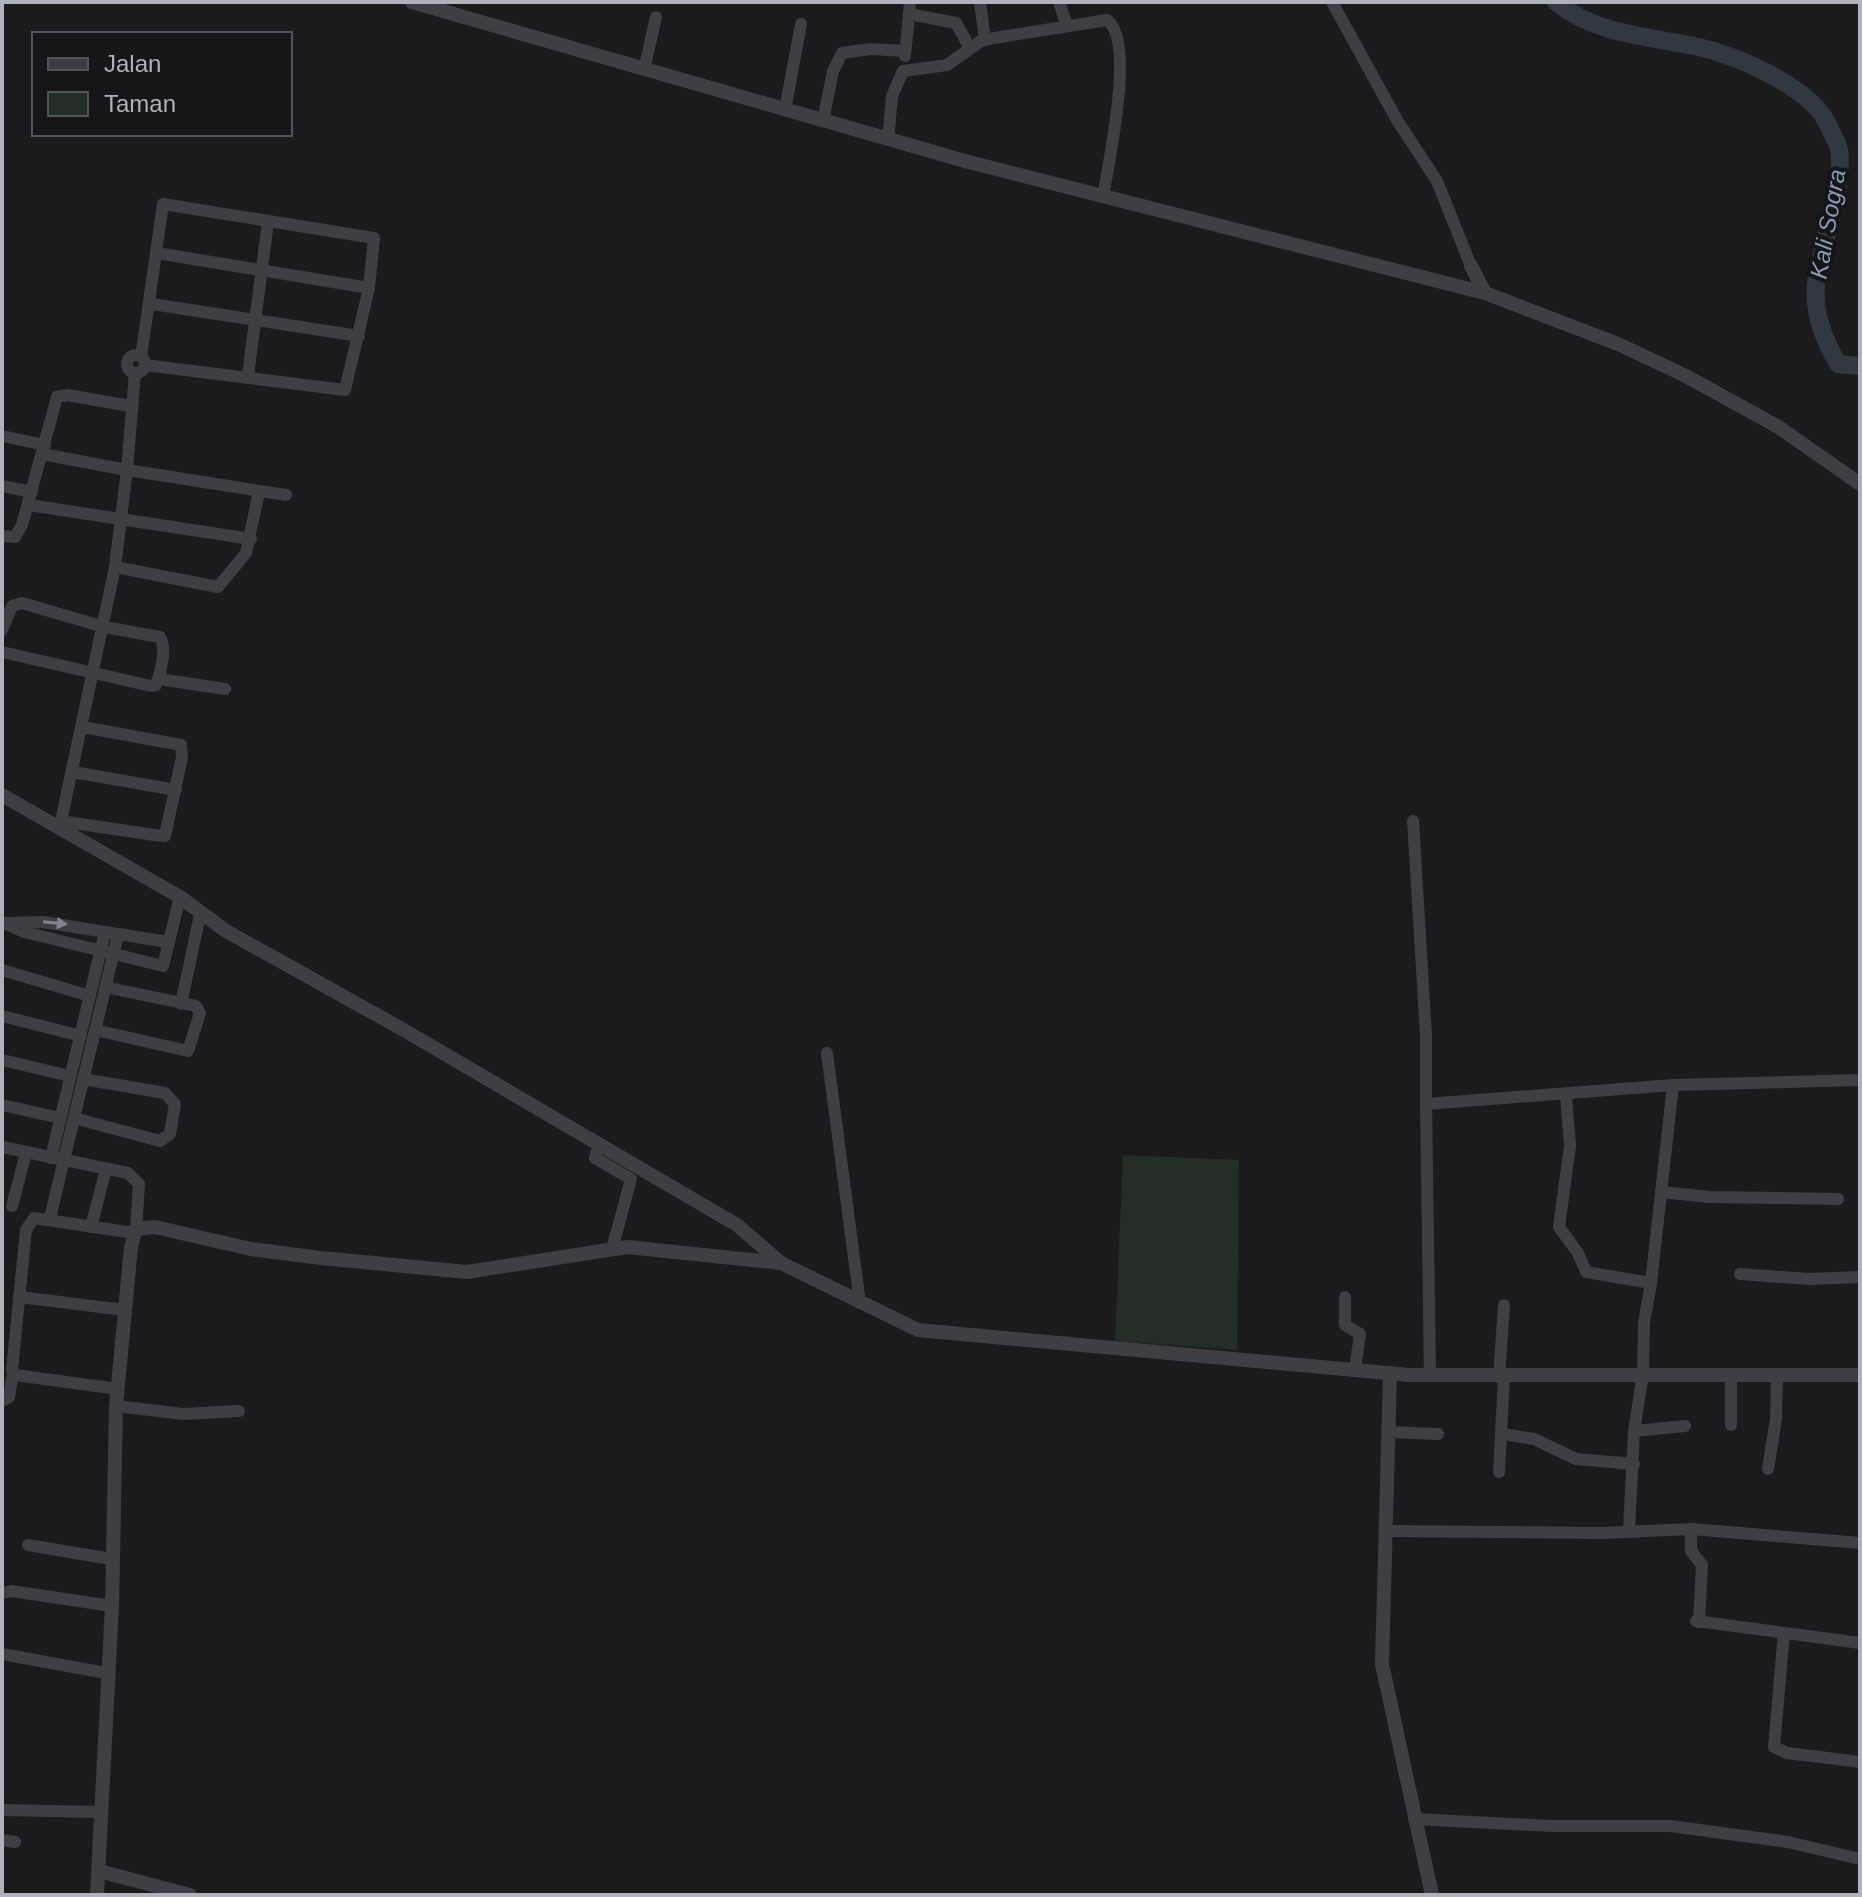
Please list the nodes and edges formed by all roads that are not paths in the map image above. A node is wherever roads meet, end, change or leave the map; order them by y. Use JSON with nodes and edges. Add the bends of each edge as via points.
{"nodes":[{"id":1,"x":412,"y":2,"type":"edge"},
{"id":2,"x":980,"y":2,"type":"edge"},
{"id":3,"x":1059,"y":2,"type":"edge"},
{"id":4,"x":1332,"y":2,"type":"edge"},
{"id":5,"x":910,"y":8,"type":"edge"},
{"id":6,"x":656,"y":17,"type":"dead end"},
{"id":7,"x":801,"y":24,"type":"dead end"},
{"id":8,"x":1067,"y":26,"type":"junction"},
{"id":9,"x":985,"y":40,"type":"junction"},
{"id":10,"x":970,"y":48,"type":"junction"},
{"id":11,"x":905,"y":51,"type":"junction"},
{"id":12,"x":644,"y":70,"type":"junction"},
{"id":13,"x":903,"y":71,"type":"junction"},
{"id":14,"x":785,"y":110,"type":"junction"},
{"id":15,"x":823,"y":121,"type":"junction"},
{"id":16,"x":888,"y":140,"type":"junction"},
{"id":17,"x":1103,"y":197,"type":"junction"},
{"id":18,"x":268,"y":222,"type":"junction"},
{"id":19,"x":157,"y":253,"type":"junction"},
{"id":20,"x":1471,"y":266,"type":"junction"},
{"id":21,"x":263,"y":271,"type":"junction"},
{"id":22,"x":1459,"y":286,"type":"junction"},
{"id":23,"x":369,"y":288,"type":"junction"},
{"id":24,"x":1485,"y":293,"type":"junction"},
{"id":25,"x":152,"y":304,"type":"junction"},
{"id":26,"x":257,"y":318,"type":"junction"},
{"id":27,"x":359,"y":336,"type":"junction"},
{"id":28,"x":140,"y":365,"type":"junction"},
{"id":29,"x":248,"y":375,"type":"junction"},
{"id":30,"x":130,"y":406,"type":"junction"},
{"id":31,"x":2,"y":436,"type":"edge"},
{"id":32,"x":44,"y":450,"type":"junction"},
{"id":33,"x":127,"y":470,"type":"junction"},
{"id":34,"x":1860,"y":484,"type":"edge"},
{"id":35,"x":2,"y":486,"type":"edge"},
{"id":36,"x":259,"y":492,"type":"junction"},
{"id":37,"x":286,"y":495,"type":"dead end"},
{"id":38,"x":30,"y":498,"type":"junction"},
{"id":39,"x":122,"y":518,"type":"junction"},
{"id":40,"x":2,"y":536,"type":"edge"},
{"id":41,"x":251,"y":539,"type":"junction"},
{"id":42,"x":115,"y":567,"type":"junction"},
{"id":43,"x":104,"y":627,"type":"junction"},
{"id":44,"x":2,"y":630,"type":"edge"},
{"id":45,"x":2,"y":652,"type":"edge"},
{"id":46,"x":95,"y":674,"type":"junction"},
{"id":47,"x":159,"y":679,"type":"junction"},
{"id":48,"x":225,"y":689,"type":"dead end"},
{"id":49,"x":83,"y":727,"type":"junction"},
{"id":50,"x":73,"y":772,"type":"junction"},
{"id":51,"x":176,"y":790,"type":"junction"},
{"id":52,"x":2,"y":795,"type":"edge"},
{"id":53,"x":1413,"y":821,"type":"dead end"},
{"id":54,"x":60,"y":824,"type":"junction"},
{"id":55,"x":180,"y":897,"type":"junction"},
{"id":56,"x":200,"y":915,"type":"junction"},
{"id":57,"x":3,"y":923,"type":"edge"},
{"id":58,"x":112,"y":934,"type":"junction"},
{"id":59,"x":168,"y":942,"type":"junction"},
{"id":60,"x":107,"y":952,"type":"junction"},
{"id":61,"x":2,"y":970,"type":"edge"},
{"id":62,"x":105,"y":987,"type":"junction"},
{"id":63,"x":90,"y":996,"type":"junction"},
{"id":64,"x":181,"y":1004,"type":"junction"},
{"id":65,"x":2,"y":1016,"type":"edge"},
{"id":66,"x":95,"y":1030,"type":"junction"},
{"id":67,"x":81,"y":1036,"type":"junction"},
{"id":68,"x":827,"y":1053,"type":"dead end"},
{"id":69,"x":2,"y":1060,"type":"edge"},
{"id":70,"x":77,"y":1078,"type":"junction"},
{"id":71,"x":1860,"y":1080,"type":"edge"},
{"id":72,"x":1673,"y":1085,"type":"junction"},
{"id":73,"x":1566,"y":1095,"type":"junction"},
{"id":74,"x":1426,"y":1104,"type":"junction"},
{"id":75,"x":2,"y":1105,"type":"edge"},
{"id":76,"x":67,"y":1118,"type":"junction"},
{"id":77,"x":598,"y":1146,"type":"junction"},
{"id":78,"x":2,"y":1147,"type":"edge"},
{"id":79,"x":26,"y":1153,"type":"junction"},
{"id":80,"x":57,"y":1160,"type":"junction"},
{"id":81,"x":106,"y":1169,"type":"junction"},
{"id":82,"x":1661,"y":1192,"type":"junction"},
{"id":83,"x":1838,"y":1199,"type":"dead end"},
{"id":84,"x":12,"y":1206,"type":"dead end"},
{"id":85,"x":50,"y":1218,"type":"junction"},
{"id":86,"x":91,"y":1227,"type":"junction"},
{"id":87,"x":135,"y":1231,"type":"junction"},
{"id":88,"x":612,"y":1249,"type":"junction"},
{"id":89,"x":781,"y":1263,"type":"junction"},
{"id":90,"x":1740,"y":1274,"type":"dead end"},
{"id":91,"x":1860,"y":1277,"type":"edge"},
{"id":92,"x":1651,"y":1283,"type":"junction"},
{"id":93,"x":19,"y":1297,"type":"junction"},
{"id":94,"x":1345,"y":1297,"type":"dead end"},
{"id":95,"x":860,"y":1303,"type":"junction"},
{"id":96,"x":1504,"y":1305,"type":"dead end"},
{"id":97,"x":125,"y":1310,"type":"junction"},
{"id":98,"x":1358,"y":1369,"type":"junction"},
{"id":99,"x":13,"y":1373,"type":"junction"},
{"id":100,"x":1385,"y":1373,"type":"junction"},
{"id":101,"x":1430,"y":1374,"type":"junction"},
{"id":102,"x":1643,"y":1374,"type":"junction"},
{"id":103,"x":1731,"y":1374,"type":"junction"},
{"id":104,"x":1777,"y":1374,"type":"junction"},
{"id":105,"x":1860,"y":1375,"type":"edge"},
{"id":106,"x":1501,"y":1377,"type":"junction"},
{"id":107,"x":118,"y":1389,"type":"junction"},
{"id":108,"x":2,"y":1401,"type":"edge"},
{"id":109,"x":116,"y":1406,"type":"junction"},
{"id":110,"x":239,"y":1411,"type":"dead end"},
{"id":111,"x":1731,"y":1425,"type":"dead end"},
{"id":112,"x":1685,"y":1426,"type":"dead end"},
{"id":113,"x":1634,"y":1431,"type":"junction"},
{"id":114,"x":1388,"y":1432,"type":"junction"},
{"id":115,"x":1438,"y":1434,"type":"dead end"},
{"id":116,"x":1503,"y":1434,"type":"junction"},
{"id":117,"x":1634,"y":1464,"type":"junction"},
{"id":118,"x":1768,"y":1469,"type":"dead end"},
{"id":119,"x":1499,"y":1472,"type":"dead end"},
{"id":120,"x":1691,"y":1529,"type":"junction"},
{"id":121,"x":1629,"y":1530,"type":"junction"},
{"id":122,"x":1385,"y":1531,"type":"junction"},
{"id":123,"x":1860,"y":1543,"type":"edge"},
{"id":124,"x":28,"y":1545,"type":"dead end"},
{"id":125,"x":111,"y":1559,"type":"junction"},
{"id":126,"x":2,"y":1593,"type":"edge"},
{"id":127,"x":112,"y":1606,"type":"junction"},
{"id":128,"x":1784,"y":1633,"type":"junction"},
{"id":129,"x":1860,"y":1643,"type":"edge"},
{"id":130,"x":2,"y":1654,"type":"edge"},
{"id":131,"x":106,"y":1673,"type":"junction"},
{"id":132,"x":1860,"y":1762,"type":"edge"},
{"id":133,"x":2,"y":1810,"type":"edge"},
{"id":134,"x":99,"y":1812,"type":"junction"},
{"id":135,"x":1414,"y":1819,"type":"junction"},
{"id":136,"x":1860,"y":1859,"type":"edge"},
{"id":137,"x":99,"y":1871,"type":"junction"},
{"id":138,"x":97,"y":1895,"type":"edge"},
{"id":139,"x":190,"y":1895,"type":"edge"},
{"id":140,"x":1432,"y":1895,"type":"edge"}],
"edges":[{"from":1,"to":12,"type":"street"},
{"from":2,"to":9,"type":"street"},
{"from":3,"to":8,"type":"street"},
{"from":4,"to":20,"type":"street","via":[[1437,181]]},
{"from":5,"to":10,"type":"street","via":[[956,23]]},
{"from":5,"to":11,"type":"street"},
{"from":6,"to":12,"type":"street"},
{"from":7,"to":14,"type":"street"},
{"from":8,"to":9,"type":"street"},
{"from":8,"to":17,"type":"street","via":[[1107,20],[1115,33],[1117,111]]},
{"from":9,"to":10,"type":"street"},
{"from":10,"to":13,"type":"street","via":[[947,65]]},
{"from":11,"to":13,"type":"street"},
{"from":11,"to":15,"type":"street","via":[[842,53]]},
{"from":12,"to":14,"type":"street"},
{"from":13,"to":16,"type":"street","via":[[892,96]]},
{"from":14,"to":15,"type":"street"},
{"from":15,"to":16,"type":"street"},
{"from":16,"to":17,"type":"street"},
{"from":17,"to":22,"type":"street"},
{"from":18,"to":19,"type":"street","via":[[166,203],[161,207]]},
{"from":18,"to":21,"type":"street"},
{"from":18,"to":23,"type":"street","via":[[374,238]]},
{"from":19,"to":21,"type":"street"},
{"from":19,"to":25,"type":"street"},
{"from":20,"to":22,"type":"street"},
{"from":20,"to":24,"type":"street"},
{"from":21,"to":23,"type":"street"},
{"from":21,"to":26,"type":"street"},
{"from":22,"to":24,"type":"street"},
{"from":23,"to":27,"type":"street"},
{"from":24,"to":34,"type":"street","via":[[1684,375],[1777,426]]},
{"from":25,"to":26,"type":"street"},
{"from":25,"to":28,"type":"street"},
{"from":26,"to":27,"type":"street"},
{"from":26,"to":29,"type":"street"},
{"from":27,"to":29,"type":"street","via":[[345,390]]},
{"from":28,"to":29,"type":"street"},
{"from":28,"to":30,"type":"street"},
{"from":30,"to":32,"type":"street","via":[[61,395],[55,400]]},
{"from":30,"to":33,"type":"street"},
{"from":31,"to":32,"type":"street"},
{"from":32,"to":33,"type":"street"},
{"from":32,"to":38,"type":"street"},
{"from":33,"to":36,"type":"street"},
{"from":33,"to":39,"type":"street"},
{"from":35,"to":38,"type":"street"},
{"from":36,"to":37,"type":"street"},
{"from":36,"to":41,"type":"street"},
{"from":38,"to":39,"type":"street","via":[[83,516]]},
{"from":38,"to":40,"type":"street","via":[[18,534]]},
{"from":39,"to":41,"type":"street"},
{"from":39,"to":42,"type":"street"},
{"from":41,"to":42,"type":"street","via":[[244,556],[216,588]]},
{"from":42,"to":43,"type":"street"},
{"from":43,"to":44,"type":"street","via":[[15,603]]},
{"from":43,"to":46,"type":"street"},
{"from":43,"to":47,"type":"street","via":[[160,637],[164,644]]},
{"from":45,"to":46,"type":"street"},
{"from":46,"to":47,"type":"street","via":[[151,686]]},
{"from":46,"to":49,"type":"street"},
{"from":47,"to":48,"type":"street"},
{"from":49,"to":50,"type":"street"},
{"from":49,"to":51,"type":"street","via":[[181,745]]},
{"from":50,"to":51,"type":"street"},
{"from":50,"to":54,"type":"street"},
{"from":51,"to":54,"type":"street","via":[[165,836]]},
{"from":52,"to":54,"type":"street"},
{"from":53,"to":74,"type":"street"},
{"from":54,"to":55,"type":"street"},
{"from":55,"to":56,"type":"street"},
{"from":55,"to":59,"type":"street"},
{"from":56,"to":64,"type":"street"},
{"from":56,"to":77,"type":"street"},
{"from":57,"to":58,"type":"street","one_way":true,"via":[[43,922]]},
{"from":57,"to":60,"type":"street"},
{"from":58,"to":59,"type":"street"},
{"from":58,"to":60,"type":"street"},
{"from":59,"to":60,"type":"street","via":[[163,966]]},
{"from":60,"to":62,"type":"street"},
{"from":60,"to":63,"type":"street"},
{"from":61,"to":63,"type":"street"},
{"from":62,"to":64,"type":"street"},
{"from":62,"to":66,"type":"street"},
{"from":63,"to":67,"type":"street"},
{"from":64,"to":66,"type":"street","via":[[196,1006],[200,1013],[188,1051]]},
{"from":65,"to":67,"type":"street"},
{"from":66,"to":70,"type":"street"},
{"from":67,"to":70,"type":"street"},
{"from":68,"to":95,"type":"street"},
{"from":69,"to":70,"type":"street"},
{"from":70,"to":76,"type":"street"},
{"from":70,"to":76,"type":"street","via":[[165,1093],[175,1104],[170,1134],[160,1141]]},
{"from":71,"to":72,"type":"street"},
{"from":72,"to":73,"type":"street"},
{"from":72,"to":82,"type":"street"},
{"from":73,"to":74,"type":"street"},
{"from":73,"to":92,"type":"street","via":[[1570,1146],[1561,1234],[1586,1272]]},
{"from":74,"to":101,"type":"street"},
{"from":75,"to":76,"type":"street"},
{"from":76,"to":80,"type":"street"},
{"from":77,"to":88,"type":"street","via":[[596,1159],[631,1179]]},
{"from":77,"to":89,"type":"street","via":[[737,1225]]},
{"from":78,"to":79,"type":"street"},
{"from":79,"to":80,"type":"street"},
{"from":79,"to":84,"type":"street"},
{"from":80,"to":81,"type":"street"},
{"from":80,"to":85,"type":"street"},
{"from":81,"to":86,"type":"street"},
{"from":81,"to":87,"type":"street","via":[[128,1173],[139,1184]]},
{"from":82,"to":83,"type":"street"},
{"from":82,"to":92,"type":"street"},
{"from":85,"to":86,"type":"street"},
{"from":85,"to":93,"type":"street","via":[[34,1218],[26,1230]]},
{"from":86,"to":87,"type":"street"},
{"from":87,"to":88,"type":"street","via":[[155,1227],[251,1249],[467,1272]]},
{"from":87,"to":97,"type":"street"},
{"from":88,"to":89,"type":"street","via":[[644,1247]]},
{"from":89,"to":95,"type":"street"},
{"from":90,"to":91,"type":"street"},
{"from":92,"to":102,"type":"street"},
{"from":93,"to":97,"type":"street"},
{"from":93,"to":99,"type":"street"},
{"from":94,"to":98,"type":"street","via":[[1345,1325],[1360,1334]]},
{"from":95,"to":98,"type":"street","via":[[918,1330]]},
{"from":96,"to":106,"type":"street"},
{"from":97,"to":107,"type":"street"},
{"from":98,"to":100,"type":"street"},
{"from":99,"to":107,"type":"street"},
{"from":99,"to":108,"type":"street","via":[[9,1397]]},
{"from":100,"to":101,"type":"street"},
{"from":100,"to":114,"type":"street"},
{"from":101,"to":106,"type":"street"},
{"from":102,"to":103,"type":"street"},
{"from":102,"to":106,"type":"street"},
{"from":102,"to":113,"type":"street"},
{"from":103,"to":104,"type":"street"},
{"from":103,"to":111,"type":"street"},
{"from":104,"to":105,"type":"street"},
{"from":104,"to":118,"type":"street"},
{"from":106,"to":116,"type":"street"},
{"from":107,"to":109,"type":"street"},
{"from":109,"to":110,"type":"street","via":[[183,1414]]},
{"from":109,"to":125,"type":"street"},
{"from":112,"to":113,"type":"street"},
{"from":113,"to":117,"type":"street"},
{"from":114,"to":115,"type":"street"},
{"from":114,"to":122,"type":"street"},
{"from":116,"to":117,"type":"street","via":[[1534,1439],[1576,1459]]},
{"from":116,"to":119,"type":"street"},
{"from":117,"to":121,"type":"street"},
{"from":120,"to":121,"type":"street"},
{"from":120,"to":123,"type":"street"},
{"from":120,"to":128,"type":"street","via":[[1691,1551],[1702,1565],[1698,1622]]},
{"from":121,"to":122,"type":"street"},
{"from":122,"to":135,"type":"street","via":[[1382,1664]]},
{"from":124,"to":125,"type":"street"},
{"from":125,"to":127,"type":"street"},
{"from":126,"to":127,"type":"street"},
{"from":127,"to":131,"type":"street"},
{"from":128,"to":129,"type":"street"},
{"from":128,"to":132,"type":"street","via":[[1774,1747]]},
{"from":130,"to":131,"type":"street"},
{"from":131,"to":134,"type":"street"},
{"from":133,"to":134,"type":"street"},
{"from":134,"to":137,"type":"street"},
{"from":135,"to":136,"type":"street","via":[[1670,1826],[1788,1842]]},
{"from":135,"to":140,"type":"street"},
{"from":137,"to":138,"type":"street"},
{"from":137,"to":139,"type":"street"}]}
